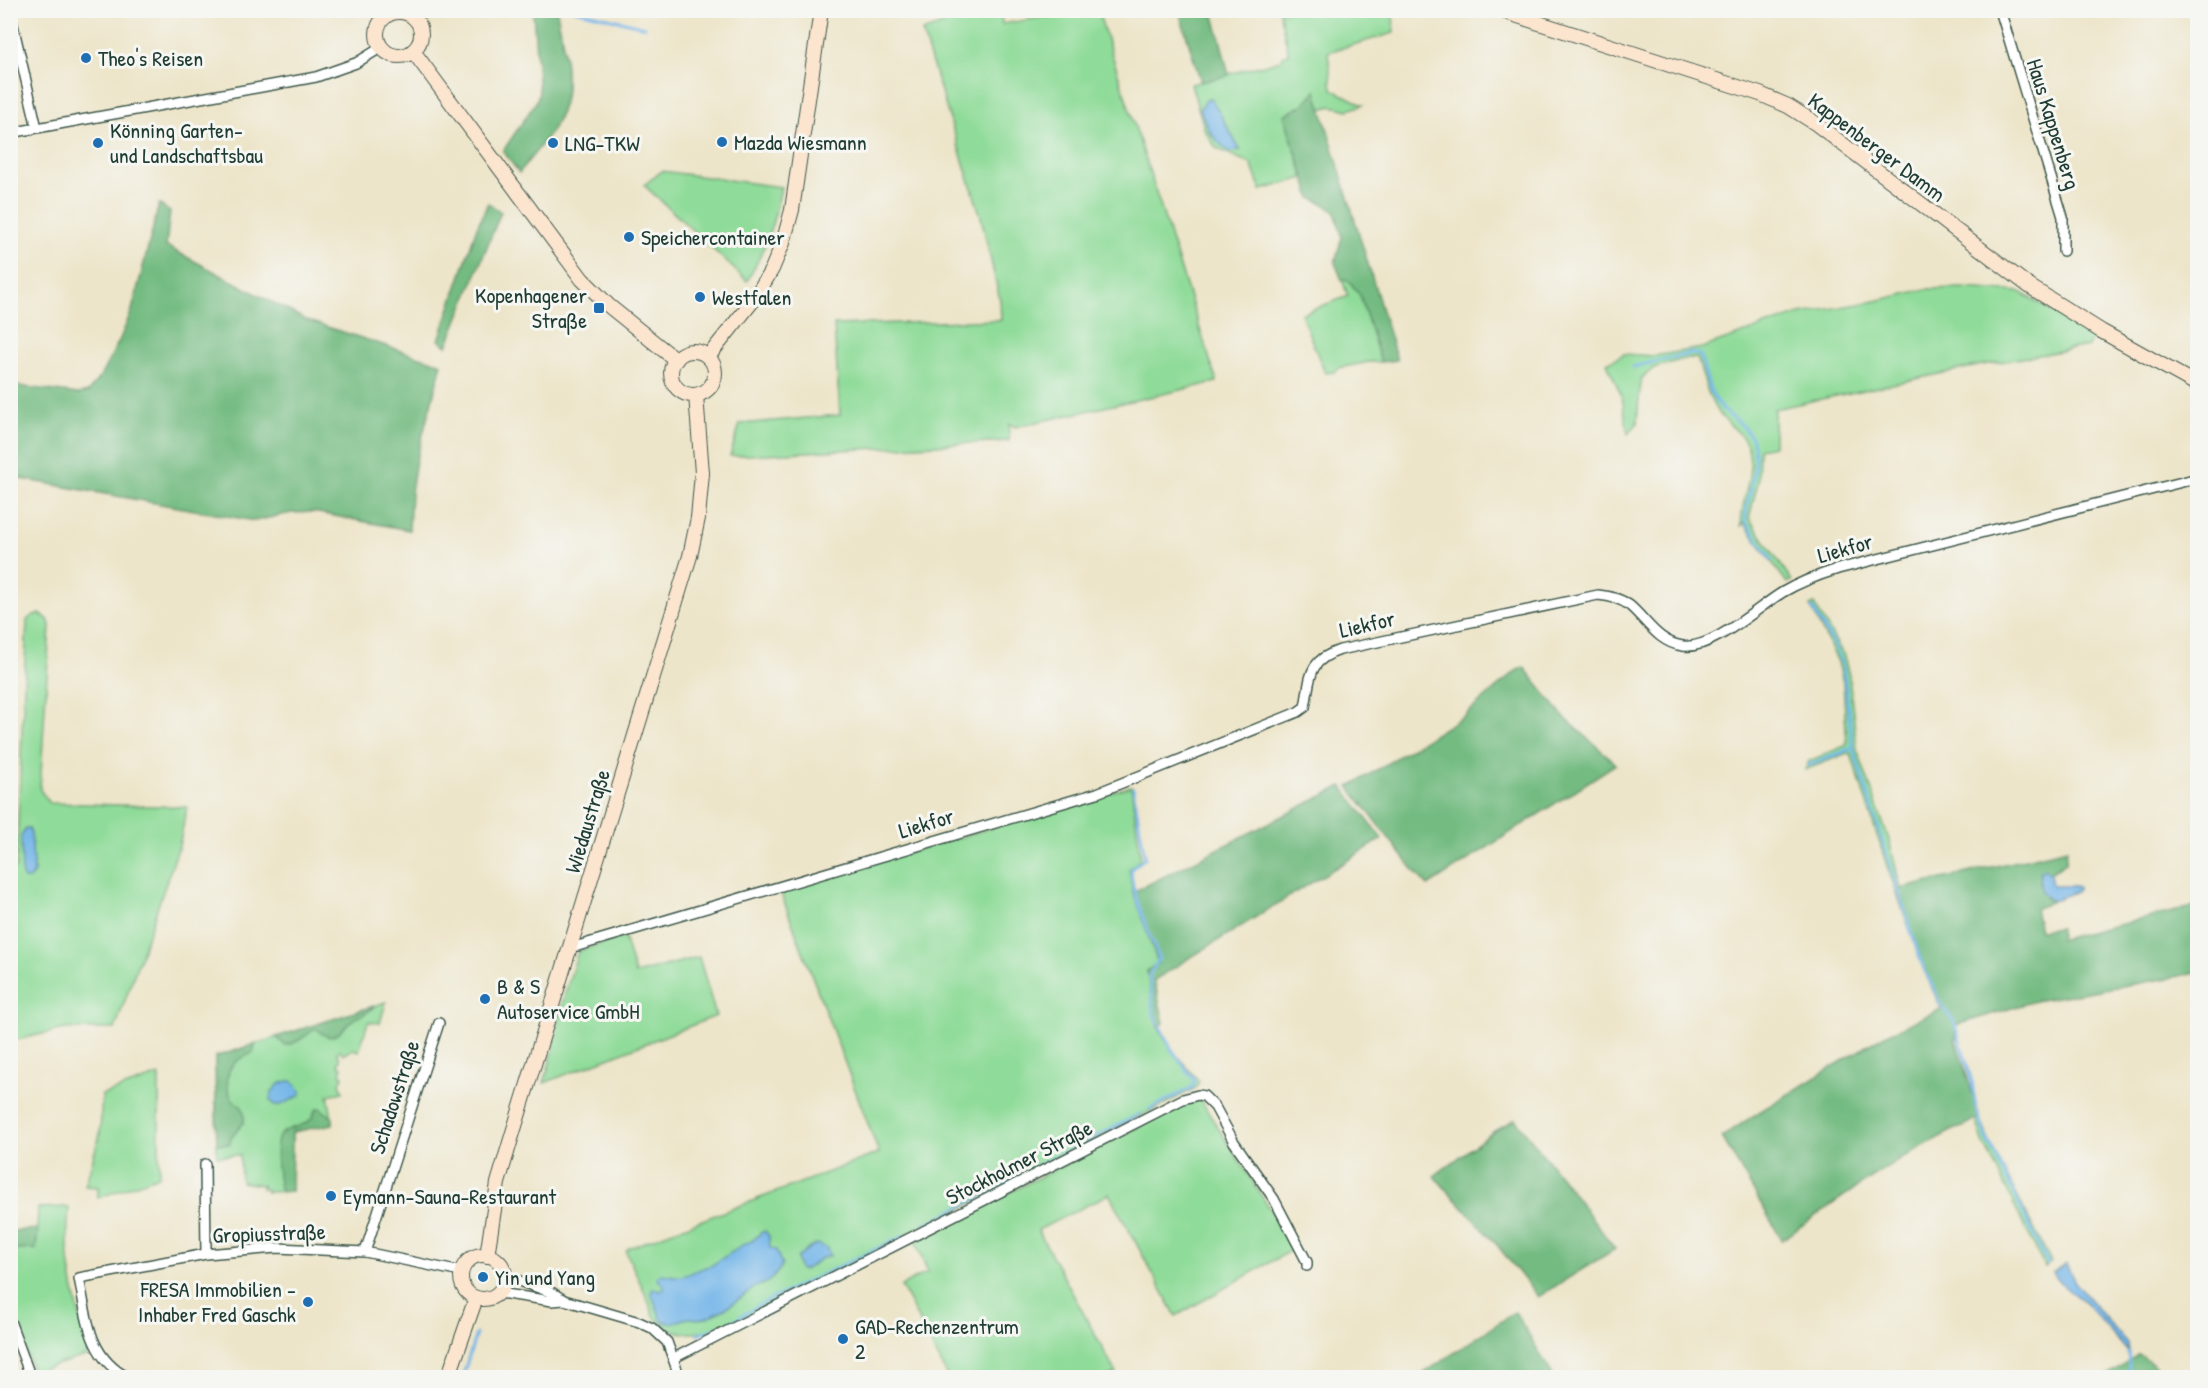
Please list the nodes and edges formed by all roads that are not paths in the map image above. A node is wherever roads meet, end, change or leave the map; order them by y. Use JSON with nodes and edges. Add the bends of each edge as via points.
{"nodes":[{"id":1,"x":821,"y":10,"type":"edge"},
{"id":2,"x":1499,"y":10,"type":"edge"},
{"id":3,"x":2000,"y":10,"type":"edge"},
{"id":4,"x":10,"y":12,"type":"edge"},
{"id":5,"x":384,"y":13,"type":"edge"},
{"id":6,"x":382,"y":47,"type":"junction"},
{"id":7,"x":413,"y":51,"type":"junction"},
{"id":8,"x":38,"y":128,"type":"junction"},
{"id":9,"x":10,"y":133,"type":"edge"},
{"id":10,"x":2063,"y":251,"type":"dead end"},
{"id":11,"x":708,"y":357,"type":"junction"},
{"id":12,"x":676,"y":360,"type":"junction"},
{"id":13,"x":2198,"y":385,"type":"edge"},
{"id":14,"x":696,"y":395,"type":"junction"},
{"id":15,"x":2198,"y":478,"type":"edge"},
{"id":16,"x":570,"y":946,"type":"junction"},
{"id":17,"x":439,"y":1023,"type":"dead end"},
{"id":18,"x":205,"y":1164,"type":"dead end"},
{"id":19,"x":365,"y":1252,"type":"junction"},
{"id":20,"x":206,"y":1254,"type":"junction"},
{"id":21,"x":487,"y":1256,"type":"junction"},
{"id":22,"x":1307,"y":1266,"type":"dead end"},
{"id":23,"x":461,"y":1272,"type":"junction"},
{"id":24,"x":505,"y":1275,"type":"junction"},
{"id":25,"x":499,"y":1293,"type":"junction"},
{"id":26,"x":476,"y":1298,"type":"junction"},
{"id":27,"x":564,"y":1300,"type":"junction"},
{"id":28,"x":10,"y":1321,"type":"edge"},
{"id":29,"x":674,"y":1358,"type":"junction"},
{"id":30,"x":31,"y":1377,"type":"edge"},
{"id":31,"x":129,"y":1377,"type":"edge"},
{"id":32,"x":448,"y":1377,"type":"edge"},
{"id":33,"x":680,"y":1377,"type":"edge"}],
"edges":[{"from":1,"to":11,"type":"main road","via":[[792,210],[783,243],[755,298]]},
{"from":2,"to":13,"type":"main road","name":"Kappenberger Damm","via":[[1788,106],[2101,331]]},
{"from":3,"to":10,"type":"street","name":"Haus Kappenberg","via":[[2063,218]]},
{"from":4,"to":8,"type":"street"},
{"from":5,"to":6,"type":"main road","via":[[377,34]]},
{"from":5,"to":7,"type":"main road","via":[[401,12],[419,23],[421,36]]},
{"from":6,"to":7,"type":"main road","via":[[398,56]]},
{"from":6,"to":8,"type":"street","via":[[350,66],[316,77]]},
{"from":7,"to":12,"type":"main road","via":[[576,271],[609,306]]},
{"from":8,"to":9,"type":"street"},
{"from":11,"to":12,"type":"main road","via":[[694,351]]},
{"from":11,"to":14,"type":"main road","via":[[715,367],[714,380],[706,391]]},
{"from":12,"to":14,"type":"main road","via":[[671,372],[675,385],[686,394]]},
{"from":14,"to":16,"type":"main road","name":"Wiedaustraße","via":[[702,473],[690,556]]},
{"from":15,"to":16,"type":"street","name":"Liekfor","via":[[1838,568],[1785,591],[1704,644],[1683,646],[1663,638],[1627,603],[1598,595],[1340,650],[1318,660],[1312,668],[1305,707],[1298,712],[1130,781]]},
{"from":16,"to":21,"type":"main road","name":"Wiedaustraße","via":[[498,1183]]},
{"from":17,"to":19,"type":"street","name":"Schadowstraße"},
{"from":18,"to":20,"type":"street"},
{"from":19,"to":20,"type":"street","name":"Gropiusstraße","via":[[277,1248]]},
{"from":19,"to":23,"type":"street","name":"Gropiusstraße"},
{"from":20,"to":31,"type":"street","name":"Gropiusstraße","via":[[79,1278],[95,1345],[103,1358]]},
{"from":21,"to":23,"type":"main road","via":[[473,1257]]},
{"from":21,"to":24,"type":"main road","via":[[499,1263]]},
{"from":22,"to":29,"type":"street","name":"Stockholmer Straße","via":[[1262,1179],[1234,1142],[1215,1107],[1198,1095],[1183,1099]]},
{"from":23,"to":26,"type":"main road","via":[[465,1291]]},
{"from":24,"to":25,"type":"main road"},
{"from":24,"to":27,"type":"street"},
{"from":25,"to":26,"type":"main road"},
{"from":25,"to":27,"type":"street"},
{"from":26,"to":32,"type":"main road"},
{"from":27,"to":29,"type":"street","via":[[652,1328],[667,1341]]},
{"from":28,"to":30,"type":"street"},
{"from":29,"to":33,"type":"street"}]}
